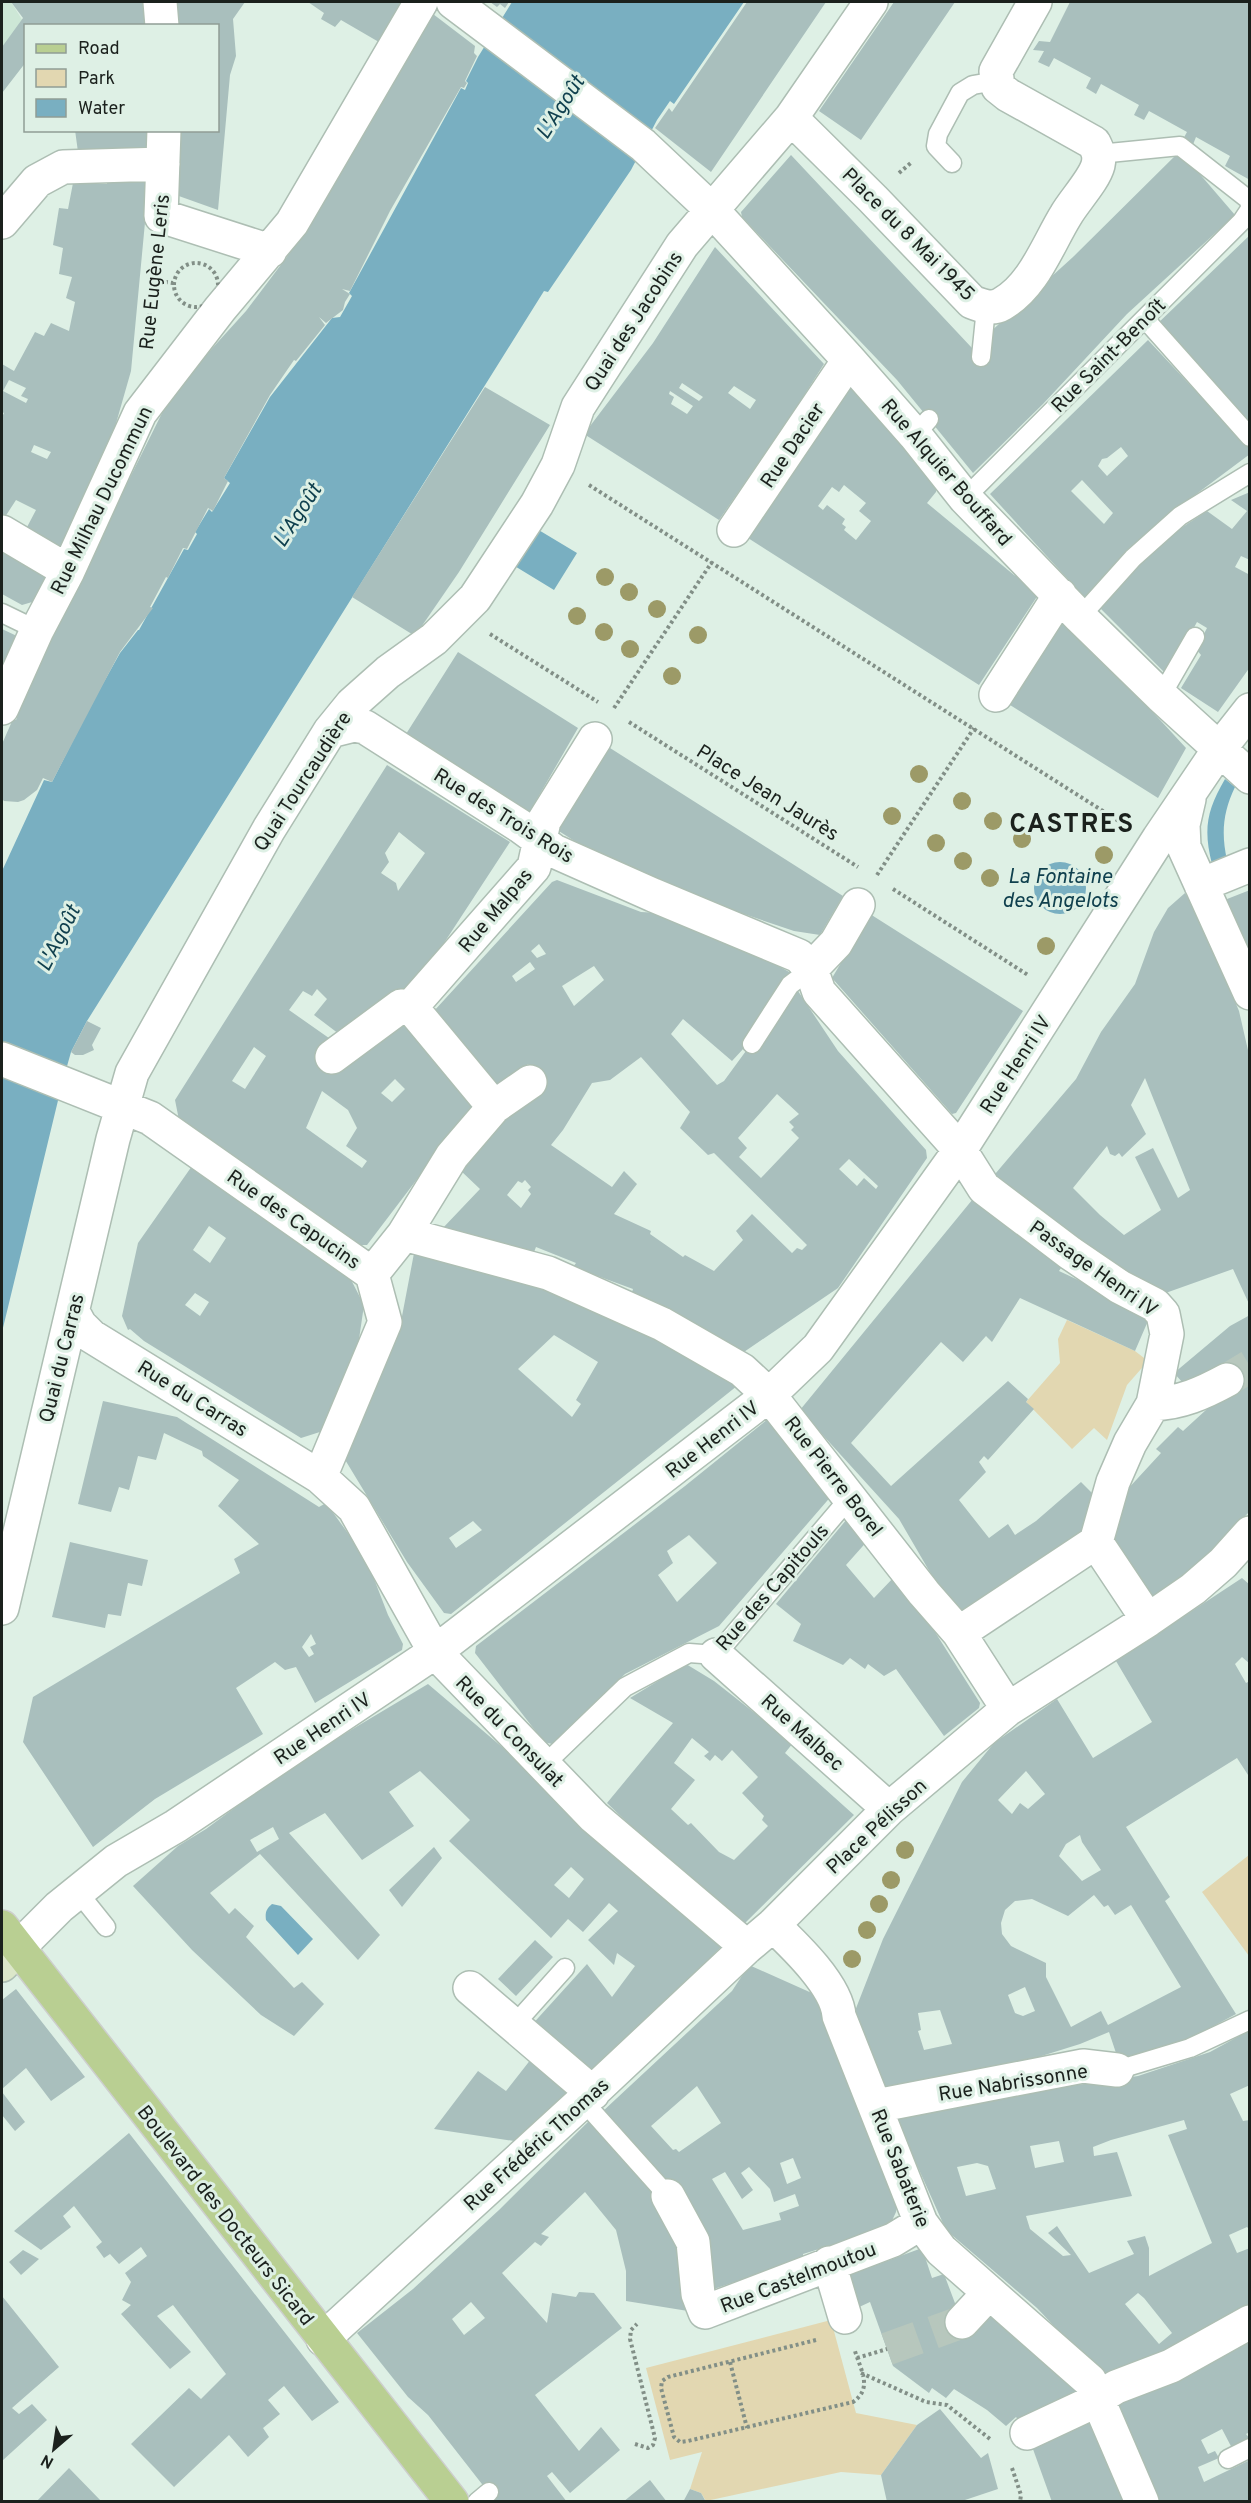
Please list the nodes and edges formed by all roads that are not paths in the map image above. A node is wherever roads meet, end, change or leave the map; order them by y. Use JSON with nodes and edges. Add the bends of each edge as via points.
{"nodes":[{"id":1,"x":160,"y":2,"type":"edge"},
{"id":2,"x":421,"y":2,"type":"edge"},
{"id":3,"x":453,"y":2,"type":"edge"},
{"id":4,"x":870,"y":2,"type":"edge"},
{"id":5,"x":1035,"y":2,"type":"edge"},
{"id":6,"x":162,"y":24,"type":"edge"},
{"id":7,"x":996,"y":81,"type":"junction"},
{"id":8,"x":791,"y":118,"type":"junction"},
{"id":9,"x":164,"y":132,"type":"edge"},
{"id":10,"x":1099,"y":154,"type":"junction"},
{"id":11,"x":952,"y":163,"type":"dead end"},
{"id":12,"x":164,"y":164,"type":"junction"},
{"id":13,"x":1250,"y":208,"type":"edge"},
{"id":14,"x":712,"y":210,"type":"junction"},
{"id":15,"x":2,"y":222,"type":"edge"},
{"id":16,"x":270,"y":251,"type":"junction"},
{"id":17,"x":986,"y":308,"type":"junction"},
{"id":18,"x":1144,"y":319,"type":"junction"},
{"id":19,"x":981,"y":357,"type":"dead end"},
{"id":20,"x":849,"y":360,"type":"junction"},
{"id":21,"x":1250,"y":437,"type":"edge"},
{"id":22,"x":563,"y":452,"type":"joint"},
{"id":23,"x":1250,"y":473,"type":"edge"},
{"id":24,"x":965,"y":498,"type":"junction"},
{"id":25,"x":734,"y":530,"type":"road end"},
{"id":26,"x":2,"y":532,"type":"edge"},
{"id":27,"x":68,"y":571,"type":"junction"},
{"id":28,"x":1070,"y":606,"type":"junction"},
{"id":29,"x":2,"y":613,"type":"edge"},
{"id":30,"x":37,"y":630,"type":"junction"},
{"id":31,"x":1195,"y":637,"type":"dead end"},
{"id":32,"x":996,"y":695,"type":"road end"},
{"id":33,"x":1161,"y":696,"type":"junction"},
{"id":34,"x":2,"y":708,"type":"edge"},
{"id":35,"x":1250,"y":710,"type":"edge"},
{"id":36,"x":330,"y":731,"type":"junction"},
{"id":37,"x":595,"y":739,"type":"road end"},
{"id":38,"x":1220,"y":748,"type":"junction"},
{"id":39,"x":1250,"y":777,"type":"edge"},
{"id":40,"x":1192,"y":790,"type":"junction"},
{"id":41,"x":540,"y":840,"type":"junction"},
{"id":42,"x":1250,"y":865,"type":"edge"},
{"id":43,"x":1201,"y":885,"type":"junction"},
{"id":44,"x":858,"y":905,"type":"road end"},
{"id":45,"x":811,"y":969,"type":"junction"},
{"id":46,"x":1250,"y":993,"type":"edge"},
{"id":47,"x":411,"y":1007,"type":"junction"},
{"id":48,"x":752,"y":1044,"type":"dead end"},
{"id":49,"x":332,"y":1057,"type":"dead end"},
{"id":50,"x":2,"y":1059,"type":"edge"},
{"id":51,"x":530,"y":1082,"type":"dead end"},
{"id":52,"x":494,"y":1107,"type":"junction"},
{"id":53,"x":122,"y":1108,"type":"junction"},
{"id":54,"x":960,"y":1150,"type":"junction"},
{"id":55,"x":404,"y":1234,"type":"junction"},
{"id":56,"x":372,"y":1274,"type":"junction"},
{"id":57,"x":73,"y":1312,"type":"junction"},
{"id":58,"x":1227,"y":1380,"type":"tunnel mouth"},
{"id":59,"x":769,"y":1395,"type":"junction"},
{"id":60,"x":1153,"y":1404,"type":"junction"},
{"id":61,"x":321,"y":1477,"type":"junction"},
{"id":62,"x":851,"y":1496,"type":"junction"},
{"id":63,"x":1096,"y":1542,"type":"junction"},
{"id":64,"x":1247,"y":1547,"type":"edge"},
{"id":65,"x":2,"y":1608,"type":"edge"},
{"id":66,"x":1148,"y":1620,"type":"junction"},
{"id":67,"x":959,"y":1633,"type":"junction"},
{"id":68,"x":435,"y":1652,"type":"junction"},
{"id":69,"x":716,"y":1655,"type":"junction"},
{"id":70,"x":1008,"y":1709,"type":"junction"},
{"id":71,"x":543,"y":1766,"type":"junction"},
{"id":72,"x":889,"y":1809,"type":"junction"},
{"id":73,"x":78,"y":1892,"type":"junction"},
{"id":74,"x":773,"y":1925,"type":"junction"},
{"id":75,"x":106,"y":1927,"type":"dead end"},
{"id":76,"x":7,"y":1947,"type":"edge"},
{"id":77,"x":747,"y":1947,"type":"junction"},
{"id":78,"x":565,"y":1968,"type":"dead end"},
{"id":79,"x":470,"y":1988,"type":"dead end"},
{"id":80,"x":1250,"y":2020,"type":"edge"},
{"id":81,"x":514,"y":2025,"type":"junction"},
{"id":82,"x":1118,"y":2070,"type":"joint"},
{"id":83,"x":588,"y":2097,"type":"junction"},
{"id":84,"x":876,"y":2106,"type":"junction"},
{"id":85,"x":668,"y":2196,"type":"joint"},
{"id":86,"x":921,"y":2223,"type":"junction"},
{"id":87,"x":829,"y":2263,"type":"junction"},
{"id":88,"x":989,"y":2293,"type":"junction"},
{"id":89,"x":962,"y":2322,"type":"tunnel mouth"},
{"id":90,"x":1250,"y":2322,"type":"edge"},
{"id":91,"x":847,"y":2324,"type":"road end"},
{"id":92,"x":323,"y":2339,"type":"junction"},
{"id":93,"x":1099,"y":2397,"type":"junction"},
{"id":94,"x":1027,"y":2433,"type":"dead end"},
{"id":95,"x":1250,"y":2448,"type":"edge"},
{"id":96,"x":1228,"y":2459,"type":"dead end"},
{"id":97,"x":452,"y":2502,"type":"edge"},
{"id":98,"x":1142,"y":2502,"type":"edge"}],
"edges":[{"from":1,"to":6,"type":"street"},
{"from":2,"to":16,"type":"street","name":"Rue Milhau Ducommun","via":[[292,223]]},
{"from":3,"to":14,"type":"street","name":"Rue Alquier Bouffard","via":[[643,145]]},
{"from":4,"to":8,"type":"street","name":"Quai des Jacobins"},
{"from":5,"to":7,"type":"street","via":[[996,71]]},
{"from":7,"to":10,"type":"street","via":[[1008,95],[1094,143]]},
{"from":7,"to":11,"type":"lane","via":[[966,87],[960,93],[938,134],[936,146]]},
{"from":8,"to":14,"type":"street","name":"Quai des Jacobins"},
{"from":8,"to":17,"type":"street","name":"Place du 8 Mai 1945","via":[[972,302]]},
{"from":9,"to":12,"type":"street","name":"Rue Eugène Leris"},
{"from":10,"to":13,"type":"lane","name":"Rue Saint-Benoît","via":[[1180,146],[1249,200]]},
{"from":10,"to":17,"type":"street","name":"Place du 8 Mai 1945","via":[[1097,167],[1033,273],[1013,297]]},
{"from":12,"to":15,"type":"street","via":[[63,167],[37,181]]},
{"from":12,"to":16,"type":"street","name":"Rue Eugène Leris","via":[[161,216]]},
{"from":13,"to":18,"type":"lane","name":"Rue Saint-Benoît","via":[[1242,221]]},
{"from":14,"to":20,"type":"street","name":"Rue Alquier Bouffard"},
{"from":14,"to":22,"type":"street","name":"Quai des Jacobins","via":[[682,245],[578,407]]},
{"from":16,"to":27,"type":"street","name":"Rue Milhau Ducommun","via":[[140,413]]},
{"from":17,"to":19,"type":"lane"},
{"from":18,"to":21,"type":"lane"},
{"from":18,"to":24,"type":"lane","name":"Rue Saint-Benoît"},
{"from":20,"to":24,"type":"street","name":"Rue Alquier Bouffard","via":[[922,427]]},
{"from":20,"to":25,"type":"street","name":"Rue Dacier"},
{"from":22,"to":36,"type":"street","name":"Quai Tourcaudière","via":[[537,504],[489,580],[460,615],[365,692]]},
{"from":23,"to":28,"type":"lane","via":[[1180,516]]},
{"from":24,"to":28,"type":"street","name":"Rue Alquier Bouffard"},
{"from":26,"to":27,"type":"street"},
{"from":27,"to":30,"type":"street","name":"Rue Milhau Ducommun"},
{"from":28,"to":32,"type":"street"},
{"from":28,"to":33,"type":"street","name":"Rue Alquier Bouffard"},
{"from":29,"to":30,"type":"lane"},
{"from":30,"to":34,"type":"street","name":"Rue Milhau Ducommun"},
{"from":31,"to":33,"type":"lane"},
{"from":33,"to":38,"type":"street","name":"Rue Alquier Bouffard"},
{"from":35,"to":38,"type":"street","name":"Rue Henri IV"},
{"from":36,"to":41,"type":"street","name":"Rue des Trois Rois","via":[[354,725],[365,727]]},
{"from":36,"to":53,"type":"street","name":"Quai Tourcaudière","via":[[269,829],[132,1073]]},
{"from":37,"to":41,"type":"street","name":"Rue Malpas","via":[[544,821]]},
{"from":38,"to":39,"type":"street","name":"Rue Alquier Bouffard"},
{"from":38,"to":40,"type":"street","name":"Rue Henri IV"},
{"from":40,"to":43,"type":"street","via":[[1183,836]]},
{"from":40,"to":54,"type":"street","name":"Rue Henri IV"},
{"from":41,"to":45,"type":"street","name":"Rue des Trois Rois","via":[[554,851],[601,873],[800,956]]},
{"from":41,"to":47,"type":"street","name":"Rue Malpas","via":[[534,867]]},
{"from":42,"to":43,"type":"street"},
{"from":43,"to":46,"type":"street"},
{"from":44,"to":45,"type":"street","via":[[836,943]]},
{"from":45,"to":48,"type":"lane","via":[[790,985]]},
{"from":45,"to":54,"type":"street","name":"Rue des Trois Rois","via":[[819,992]]},
{"from":47,"to":49,"type":"street","name":"Rue Malpas","via":[[401,1006]]},
{"from":47,"to":52,"type":"street"},
{"from":50,"to":53,"type":"street"},
{"from":51,"to":52,"type":"street"},
{"from":52,"to":55,"type":"street","via":[[452,1156]]},
{"from":53,"to":56,"type":"street","name":"Rue des Capucins","via":[[150,1118]]},
{"from":53,"to":57,"type":"street","name":"Quai du Carras"},
{"from":54,"to":59,"type":"street","name":"Rue Henri IV","via":[[818,1348]]},
{"from":54,"to":60,"type":"street","name":"Passage Henri IV","via":[[984,1188],[1001,1202],[1163,1314],[1167,1334]]},
{"from":55,"to":56,"type":"street"},
{"from":55,"to":59,"type":"street","name":"Rue Pierre Borel","via":[[548,1273],[662,1324],[742,1370]]},
{"from":56,"to":61,"type":"street","name":"Rue des Capucins","via":[[384,1322]]},
{"from":57,"to":61,"type":"street","name":"Rue du Carras","via":[[91,1336]]},
{"from":57,"to":65,"type":"street","name":"Quai du Carras"},
{"from":58,"to":60,"type":"street","via":[[1197,1396],[1172,1404]]},
{"from":59,"to":62,"type":"street","name":"Rue Pierre Borel"},
{"from":59,"to":68,"type":"street","name":"Rue Henri IV"},
{"from":60,"to":63,"type":"street","name":"Passage Henri IV","via":[[1113,1482]]},
{"from":61,"to":68,"type":"street","name":"Rue du Consulat","via":[[354,1508]]},
{"from":62,"to":67,"type":"street","name":"Rue Pierre Borel"},
{"from":62,"to":69,"type":"lane","name":"Rue des Capitouls"},
{"from":63,"to":66,"type":"street"},
{"from":63,"to":67,"type":"street"},
{"from":64,"to":66,"type":"street"},
{"from":66,"to":70,"type":"street","name":"Place Pélisson"},
{"from":67,"to":70,"type":"street","name":"Rue Pierre Borel"},
{"from":68,"to":71,"type":"street","name":"Rue du Consulat"},
{"from":68,"to":73,"type":"street","name":"Rue Henri IV","via":[[176,1826],[116,1861]]},
{"from":69,"to":71,"type":"lane","name":"Rue des Capitouls","via":[[689,1653],[625,1687]]},
{"from":69,"to":72,"type":"street","name":"Rue Malbec"},
{"from":70,"to":72,"type":"street","name":"Place Pélisson"},
{"from":71,"to":77,"type":"street","name":"Rue du Consulat","via":[[594,1817]]},
{"from":72,"to":74,"type":"street","name":"Place Pélisson"},
{"from":73,"to":75,"type":"lane"},
{"from":73,"to":76,"type":"street","name":"Rue Henri IV"},
{"from":74,"to":77,"type":"street","name":"Place Pélisson"},
{"from":74,"to":84,"type":"street","name":"Rue Sabaterie","via":[[804,1955],[838,2003]]},
{"from":76,"to":92,"type":"main road","name":"Boulevard des Docteurs Sicard"},
{"from":77,"to":83,"type":"street","name":"Rue Frédéric Thomas"},
{"from":78,"to":81,"type":"lane"},
{"from":79,"to":81,"type":"street"},
{"from":80,"to":82,"type":"lane","name":"Rue Nabrissonne","via":[[1190,2048]]},
{"from":81,"to":83,"type":"street"},
{"from":82,"to":84,"type":"street","name":"Rue Nabrissonne","via":[[1083,2066]]},
{"from":83,"to":85,"type":"lane","name":"Rue Castelmoutou"},
{"from":83,"to":92,"type":"street","name":"Rue Frédéric Thomas","via":[[478,2186],[382,2274]]},
{"from":84,"to":86,"type":"street","name":"Rue Sabaterie"},
{"from":85,"to":87,"type":"street","name":"Rue Castelmoutou","via":[[693,2242],[698,2294],[705,2312]]},
{"from":86,"to":87,"type":"street","name":"Rue Castelmoutou","via":[[893,2240]]},
{"from":86,"to":88,"type":"street","name":"Rue Sabaterie","via":[[941,2250]]},
{"from":87,"to":91,"type":"street"},
{"from":88,"to":89,"type":"street"},
{"from":88,"to":93,"type":"street","name":"Rue Sabaterie","via":[[1090,2380]]},
{"from":90,"to":93,"type":"street","via":[[1171,2366]]},
{"from":92,"to":97,"type":"main road","name":"Boulevard des Docteurs Sicard"},
{"from":93,"to":94,"type":"street"},
{"from":93,"to":98,"type":"street","name":"Rue Sabaterie"},
{"from":95,"to":96,"type":"lane"}]}
